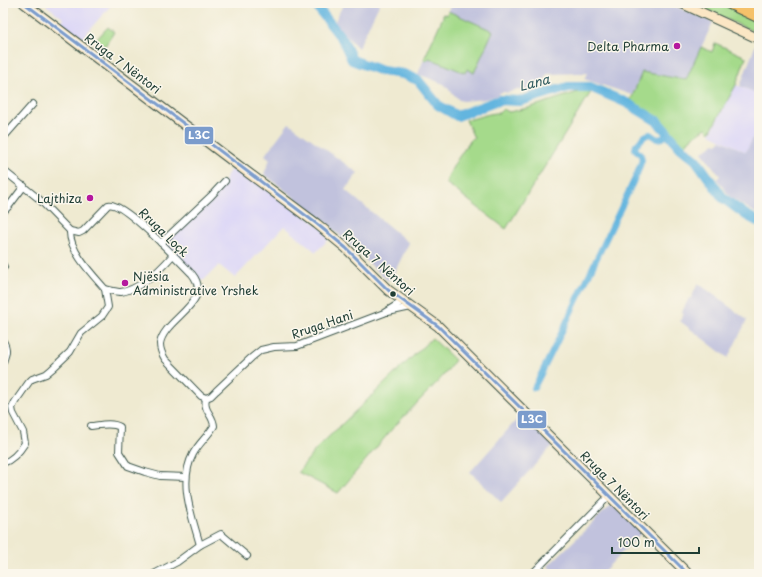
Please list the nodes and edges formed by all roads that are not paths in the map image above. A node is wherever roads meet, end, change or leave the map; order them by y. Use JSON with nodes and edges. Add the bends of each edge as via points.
{"nodes":[{"id":1,"x":24,"y":3,"type":"edge"},
{"id":2,"x":681,"y":3,"type":"edge"},
{"id":3,"x":729,"y":3,"type":"edge"},
{"id":4,"x":752,"y":3,"type":"edge"},
{"id":5,"x":759,"y":6,"type":"edge"},
{"id":6,"x":759,"y":17,"type":"edge"},
{"id":7,"x":759,"y":39,"type":"edge"},
{"id":8,"x":33,"y":104,"type":"dead end"},
{"id":9,"x":3,"y":138,"type":"edge"},
{"id":10,"x":3,"y":170,"type":"edge"},
{"id":11,"x":225,"y":182,"type":"dead end"},
{"id":12,"x":24,"y":186,"type":"junction"},
{"id":13,"x":3,"y":212,"type":"edge"},
{"id":14,"x":70,"y":231,"type":"junction"},
{"id":15,"x":161,"y":243,"type":"junction"},
{"id":16,"x":173,"y":255,"type":"junction"},
{"id":17,"x":105,"y":289,"type":"junction"},
{"id":18,"x":403,"y":301,"type":"junction"},
{"id":19,"x":411,"y":307,"type":"junction"},
{"id":20,"x":384,"y":313,"type":"junction"},
{"id":21,"x":3,"y":341,"type":"edge"},
{"id":22,"x":3,"y":362,"type":"edge"},
{"id":23,"x":206,"y":398,"type":"junction"},
{"id":24,"x":91,"y":426,"type":"dead end"},
{"id":25,"x":3,"y":463,"type":"edge"},
{"id":26,"x":186,"y":477,"type":"junction"},
{"id":27,"x":609,"y":496,"type":"junction"},
{"id":28,"x":200,"y":544,"type":"junction"},
{"id":29,"x":247,"y":556,"type":"dead end"},
{"id":30,"x":687,"y":573,"type":"edge"},
{"id":31,"x":154,"y":574,"type":"edge"},
{"id":32,"x":532,"y":574,"type":"edge"}],
"edges":[{"from":1,"to":18,"type":"main road","name":"Rruga 7 Nëntori","via":[[317,224]]},
{"from":2,"to":7,"type":"main road"},
{"from":3,"to":6,"type":"highway"},
{"from":4,"to":5,"type":"highway"},
{"from":8,"to":9,"type":"street"},
{"from":10,"to":12,"type":"street"},
{"from":11,"to":15,"type":"street"},
{"from":12,"to":13,"type":"street"},
{"from":12,"to":14,"type":"street"},
{"from":14,"to":15,"type":"street","name":"Rruga Loçk","via":[[83,231],[111,204],[127,212]]},
{"from":14,"to":17,"type":"street","via":[[70,238],[78,254]]},
{"from":15,"to":16,"type":"street","name":"Rruga Loçk"},
{"from":16,"to":17,"type":"street","via":[[152,275],[133,288],[121,292]]},
{"from":16,"to":23,"type":"street","name":"Rruga Loçk","via":[[198,281],[199,286],[194,300],[165,334],[160,346],[161,352],[193,388]]},
{"from":17,"to":25,"type":"street","via":[[108,307],[102,316],[81,333],[70,352],[57,365],[46,374],[32,379],[21,392],[12,413],[23,432],[25,443],[19,452]]},
{"from":18,"to":19,"type":"main road","name":"Rruga 7 Nëntori"},
{"from":18,"to":20,"type":"street","name":"Rruga Hani"},
{"from":19,"to":20,"type":"street","name":"Rruga Hani"},
{"from":19,"to":27,"type":"main road","name":"Rruga 7 Nëntori","via":[[438,326]]},
{"from":20,"to":23,"type":"street","name":"Rruga Hani","via":[[297,346],[261,350],[216,392]]},
{"from":21,"to":22,"type":"street","via":[[6,346]]},
{"from":23,"to":26,"type":"street","via":[[204,404],[214,426],[193,453]]},
{"from":24,"to":26,"type":"street","via":[[112,424],[120,427],[119,452],[128,466],[160,476]]},
{"from":26,"to":28,"type":"street","via":[[191,512]]},
{"from":27,"to":30,"type":"main road","name":"Rruga 7 Nëntori"},
{"from":27,"to":32,"type":"street"},
{"from":28,"to":29,"type":"street","via":[[221,534]]},
{"from":28,"to":31,"type":"street","via":[[177,562]]}]}
